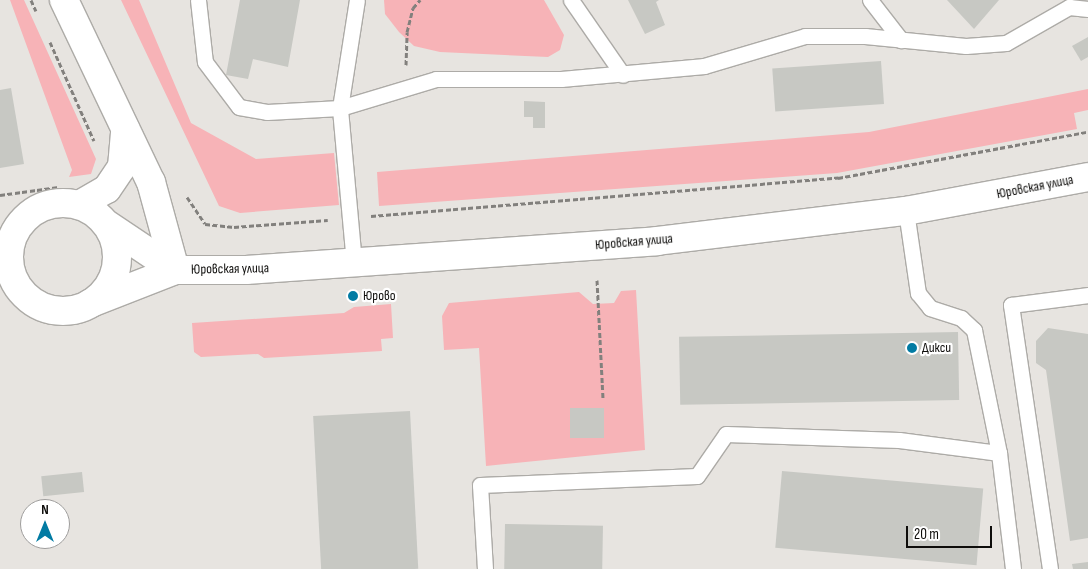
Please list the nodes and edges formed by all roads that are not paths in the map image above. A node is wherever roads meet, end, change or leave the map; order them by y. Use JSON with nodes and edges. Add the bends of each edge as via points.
{"nodes":[{"id":1,"x":64,"y":0,"type":"edge"},
{"id":2,"x":198,"y":0,"type":"edge"},
{"id":3,"x":357,"y":0,"type":"edge"},
{"id":4,"x":571,"y":0,"type":"edge"},
{"id":5,"x":870,"y":0,"type":"edge"},
{"id":6,"x":1069,"y":3,"type":"edge"},
{"id":7,"x":1088,"y":9,"type":"edge"},
{"id":8,"x":901,"y":40,"type":"junction"},
{"id":9,"x":623,"y":74,"type":"junction"},
{"id":10,"x":340,"y":108,"type":"junction"},
{"id":11,"x":126,"y":127,"type":"junction"},
{"id":12,"x":1088,"y":177,"type":"edge"},
{"id":13,"x":79,"y":205,"type":"junction"},
{"id":14,"x":906,"y":211,"type":"junction"},
{"id":15,"x":108,"y":225,"type":"junction"},
{"id":16,"x":5,"y":246,"type":"edge"},
{"id":17,"x":354,"y":263,"type":"junction"},
{"id":18,"x":176,"y":270,"type":"junction"},
{"id":19,"x":1088,"y":295,"type":"edge"},
{"id":20,"x":91,"y":303,"type":"junction"},
{"id":21,"x":999,"y":453,"type":"junction"},
{"id":22,"x":485,"y":569,"type":"edge"},
{"id":23,"x":1013,"y":569,"type":"edge"},
{"id":24,"x":1050,"y":569,"type":"edge"}],
"edges":[{"from":1,"to":11,"type":"street"},
{"from":2,"to":10,"type":"lane","via":[[205,62],[239,107],[267,112]]},
{"from":3,"to":10,"type":"lane"},
{"from":4,"to":9,"type":"lane"},
{"from":5,"to":8,"type":"lane"},
{"from":6,"to":7,"type":"lane"},
{"from":6,"to":8,"type":"lane","via":[[1006,43],[966,46]]},
{"from":8,"to":9,"type":"lane","via":[[805,36],[704,66]]},
{"from":9,"to":10,"type":"lane","via":[[436,79]]},
{"from":10,"to":17,"type":"lane"},
{"from":11,"to":13,"type":"street","via":[[122,167],[107,189]]},
{"from":11,"to":18,"type":"street","via":[[160,206]]},
{"from":12,"to":14,"type":"street","name":"Юровская улица"},
{"from":13,"to":15,"type":"street"},
{"from":13,"to":16,"type":"street","via":[[52,205],[28,216]]},
{"from":14,"to":17,"type":"street","name":"Юровская улица","via":[[657,241]]},
{"from":14,"to":21,"type":"lane","via":[[918,294],[930,308],[961,318],[974,330]]},
{"from":15,"to":18,"type":"street","name":"Юровская улица"},
{"from":15,"to":20,"type":"street","via":[[118,259],[105,292]]},
{"from":16,"to":20,"type":"street","via":[[12,273],[26,295],[57,311]]},
{"from":17,"to":18,"type":"street","name":"Юровская улица"},
{"from":18,"to":20,"type":"street","name":"Юровская улица"},
{"from":19,"to":24,"type":"lane","via":[[1011,306]]},
{"from":21,"to":22,"type":"lane","via":[[899,440],[726,434],[697,476],[480,486]]},
{"from":21,"to":23,"type":"lane"}]}
